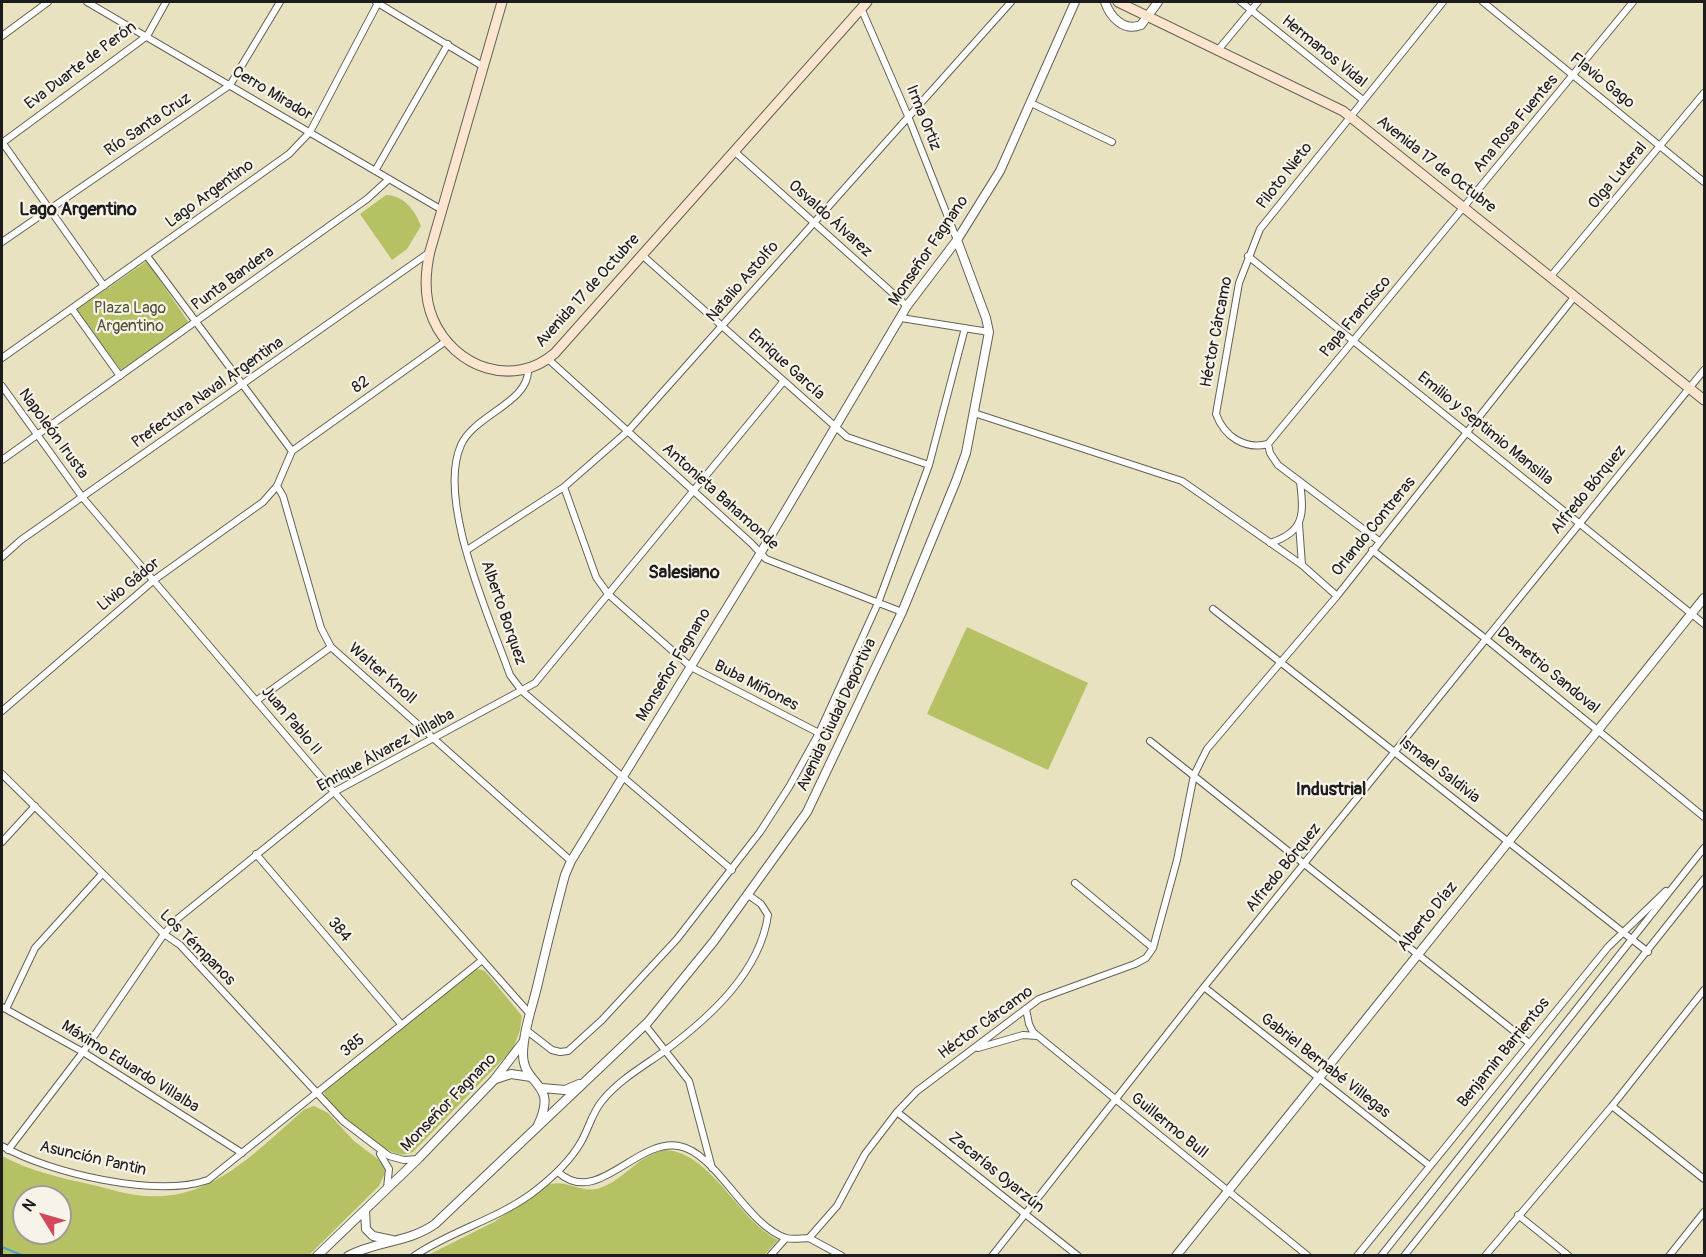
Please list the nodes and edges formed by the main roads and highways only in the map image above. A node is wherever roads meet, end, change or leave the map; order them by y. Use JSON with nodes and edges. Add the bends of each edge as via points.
{"nodes":[{"id":1,"x":502,"y":2,"type":"edge"},
{"id":2,"x":1118,"y":2,"type":"edge"},
{"id":3,"x":864,"y":5,"type":"edge"},
{"id":4,"x":1704,"y":400,"type":"edge"}],
"edges":[{"from":1,"to":3,"type":"main road","name":"Avenida 17 de Octubre","via":[[427,273],[428,302],[446,341],[487,369],[507,373],[528,369],[548,359]]},
{"from":2,"to":4,"type":"main road","name":"Avenida 17 de Octubre","via":[[1350,116]]}]}
